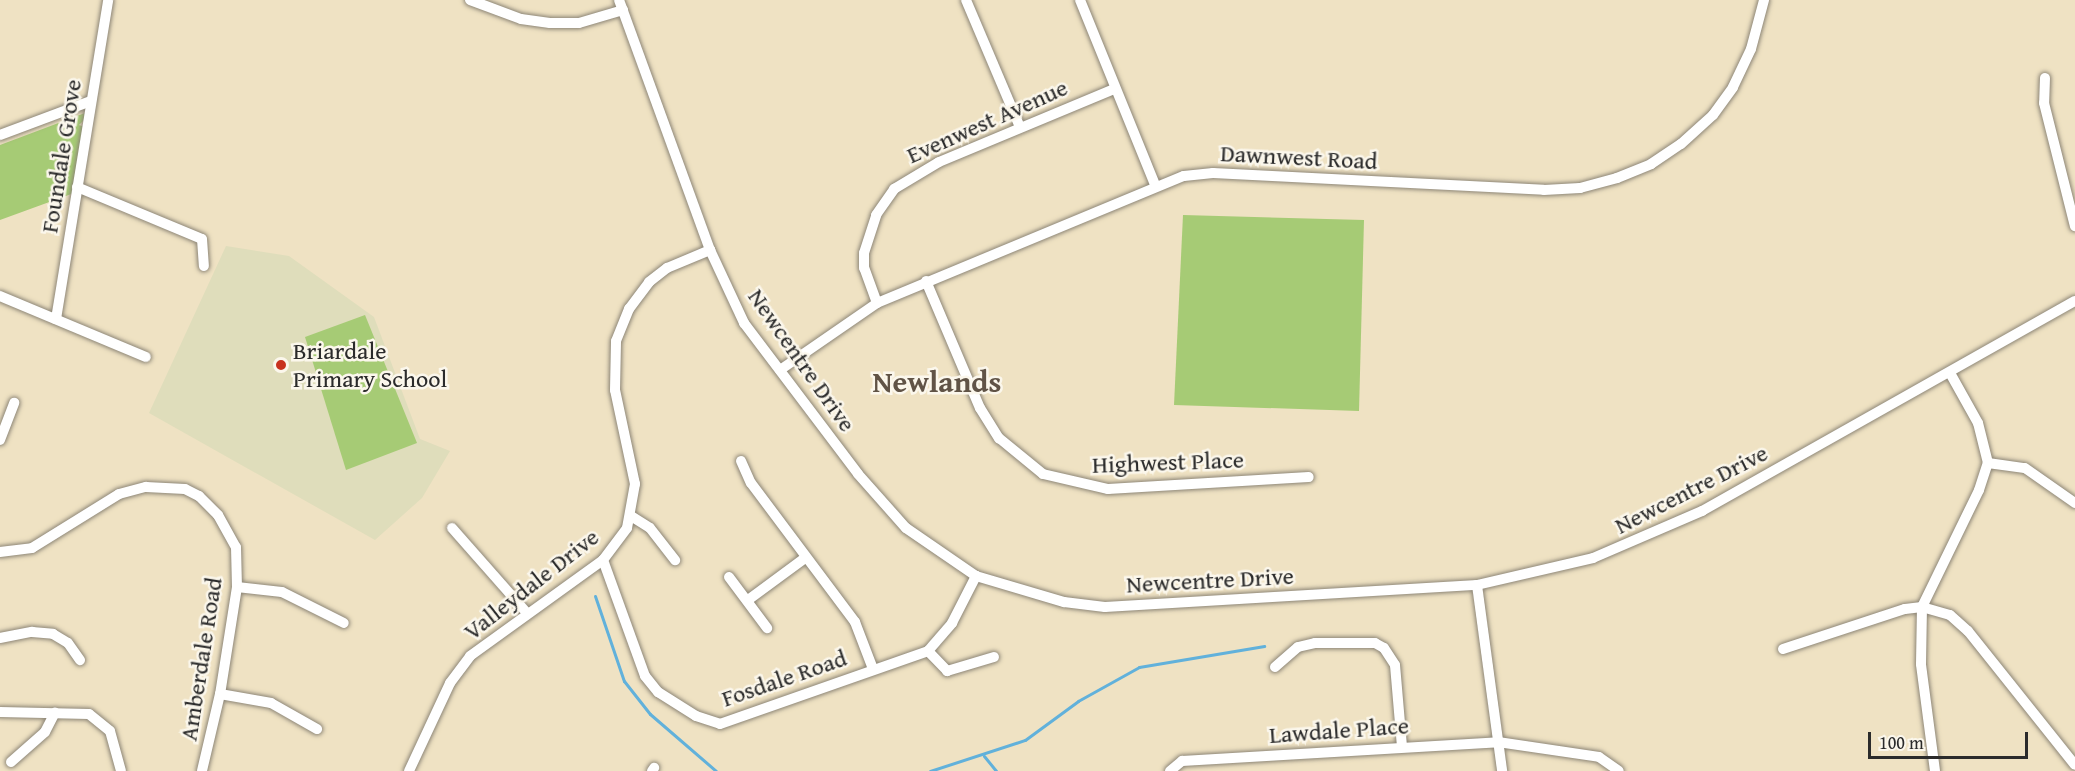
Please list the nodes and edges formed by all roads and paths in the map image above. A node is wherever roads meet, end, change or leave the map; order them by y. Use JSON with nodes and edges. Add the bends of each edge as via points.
{"nodes":[{"id":1,"x":108,"y":0,"type":"edge"},
{"id":2,"x":470,"y":0,"type":"edge"},
{"id":3,"x":966,"y":0,"type":"edge"},
{"id":4,"x":1080,"y":0,"type":"edge"},
{"id":5,"x":1764,"y":0,"type":"edge"},
{"id":6,"x":621,"y":5,"type":"edge"},
{"id":7,"x":2045,"y":78,"type":"dead end"},
{"id":8,"x":1114,"y":89,"type":"junction"},
{"id":9,"x":91,"y":101,"type":"junction"},
{"id":10,"x":1020,"y":127,"type":"junction"},
{"id":11,"x":0,"y":135,"type":"edge"},
{"id":12,"x":1155,"y":185,"type":"junction"},
{"id":13,"x":77,"y":187,"type":"junction"},
{"id":14,"x":2075,"y":226,"type":"edge"},
{"id":15,"x":710,"y":250,"type":"junction"},
{"id":16,"x":204,"y":266,"type":"dead end"},
{"id":17,"x":926,"y":281,"type":"junction"},
{"id":18,"x":0,"y":297,"type":"edge"},
{"id":19,"x":2075,"y":301,"type":"edge"},
{"id":20,"x":878,"y":303,"type":"junction"},
{"id":21,"x":56,"y":319,"type":"junction"},
{"id":22,"x":146,"y":357,"type":"dead end"},
{"id":23,"x":780,"y":370,"type":"junction"},
{"id":24,"x":1950,"y":373,"type":"junction"},
{"id":25,"x":14,"y":403,"type":"dead end"},
{"id":26,"x":0,"y":440,"type":"edge"},
{"id":27,"x":741,"y":461,"type":"dead end"},
{"id":28,"x":1988,"y":463,"type":"junction"},
{"id":29,"x":1310,"y":477,"type":"dead end"},
{"id":30,"x":2075,"y":503,"type":"edge"},
{"id":31,"x":631,"y":516,"type":"junction"},
{"id":32,"x":452,"y":528,"type":"dead end"},
{"id":33,"x":0,"y":552,"type":"edge"},
{"id":34,"x":805,"y":558,"type":"junction"},
{"id":35,"x":603,"y":560,"type":"junction"},
{"id":36,"x":675,"y":560,"type":"dead end"},
{"id":37,"x":976,"y":576,"type":"junction"},
{"id":38,"x":729,"y":577,"type":"dead end"},
{"id":39,"x":1477,"y":585,"type":"junction"},
{"id":40,"x":237,"y":587,"type":"junction"},
{"id":41,"x":748,"y":600,"type":"junction"},
{"id":42,"x":1922,"y":606,"type":"junction"},
{"id":43,"x":527,"y":613,"type":"junction"},
{"id":44,"x":344,"y":623,"type":"dead end"},
{"id":45,"x":767,"y":628,"type":"dead end"},
{"id":46,"x":0,"y":638,"type":"edge"},
{"id":47,"x":1783,"y":649,"type":"dead end"},
{"id":48,"x":928,"y":651,"type":"junction"},
{"id":49,"x":994,"y":657,"type":"dead end"},
{"id":50,"x":80,"y":660,"type":"dead end"},
{"id":51,"x":1275,"y":667,"type":"dead end"},
{"id":52,"x":873,"y":669,"type":"junction"},
{"id":53,"x":220,"y":694,"type":"junction"},
{"id":54,"x":0,"y":712,"type":"edge"},
{"id":55,"x":55,"y":712,"type":"junction"},
{"id":56,"x":317,"y":729,"type":"dead end"},
{"id":57,"x":1498,"y":742,"type":"junction"},
{"id":58,"x":1401,"y":747,"type":"junction"},
{"id":59,"x":11,"y":762,"type":"dead end"},
{"id":60,"x":2075,"y":765,"type":"edge"},
{"id":61,"x":121,"y":771,"type":"edge"},
{"id":62,"x":202,"y":771,"type":"edge"},
{"id":63,"x":409,"y":771,"type":"edge"},
{"id":64,"x":1170,"y":771,"type":"edge"},
{"id":65,"x":1502,"y":771,"type":"edge"},
{"id":66,"x":1619,"y":771,"type":"edge"},
{"id":67,"x":1935,"y":771,"type":"edge"}],
"edges":[{"from":1,"to":9,"type":"street","name":"Foundale Grove"},
{"from":2,"to":6,"type":"street","via":[[506,15],[550,24],[586,21]]},
{"from":3,"to":10,"type":"street"},
{"from":4,"to":8,"type":"street"},
{"from":5,"to":12,"type":"street","name":"Dawnwest Road","via":[[1751,49],[1733,87],[1713,115],[1651,164],[1617,177],[1580,188],[1544,190],[1213,173]]},
{"from":6,"to":15,"type":"street","name":"Newcentre Drive"},
{"from":7,"to":14,"type":"street","via":[[2044,103]]},
{"from":8,"to":10,"type":"street","name":"Evenwest Avenue"},
{"from":8,"to":12,"type":"street"},
{"from":9,"to":11,"type":"street"},
{"from":9,"to":13,"type":"street","name":"Foundale Grove"},
{"from":10,"to":20,"type":"street","name":"Evenwest Avenue","via":[[914,174],[885,200],[864,253],[864,267]]},
{"from":12,"to":17,"type":"street","name":"Dawnwest Road"},
{"from":13,"to":16,"type":"street","via":[[202,239]]},
{"from":13,"to":21,"type":"street","name":"Foundale Grove"},
{"from":15,"to":23,"type":"street","name":"Newcentre Drive","via":[[744,323]]},
{"from":15,"to":31,"type":"street","name":"Valleydale Drive","via":[[667,268],[649,282],[629,309],[616,340],[615,390],[634,484]]},
{"from":17,"to":20,"type":"street","name":"Dawnwest Road"},
{"from":17,"to":29,"type":"street","name":"Highwest Place","via":[[980,408],[999,438],[1043,474],[1108,489]]},
{"from":18,"to":21,"type":"street"},
{"from":19,"to":24,"type":"street","name":"Newcentre Drive"},
{"from":20,"to":23,"type":"street","name":"Dawnwest Road"},
{"from":21,"to":22,"type":"street"},
{"from":23,"to":37,"type":"street","name":"Newcentre Drive","via":[[858,474],[906,528]]},
{"from":24,"to":28,"type":"street","via":[[1978,423]]},
{"from":24,"to":39,"type":"street","name":"Newcentre Drive","via":[[1670,528],[1593,558]]},
{"from":25,"to":26,"type":"street"},
{"from":27,"to":34,"type":"street","via":[[751,483]]},
{"from":28,"to":30,"type":"street","via":[[2025,468]]},
{"from":28,"to":42,"type":"street","via":[[1979,490]]},
{"from":31,"to":35,"type":"street","name":"Valleydale Drive"},
{"from":31,"to":36,"type":"street","via":[[651,528]]},
{"from":32,"to":43,"type":"street"},
{"from":33,"to":40,"type":"street","name":"Amberdale Road","via":[[32,548],[119,494],[170,485],[199,496],[218,515],[236,547]]},
{"from":34,"to":41,"type":"street"},
{"from":34,"to":52,"type":"street","via":[[855,622]]},
{"from":35,"to":43,"type":"street","name":"Valleydale Drive"},
{"from":35,"to":52,"type":"street","name":"Fosdale Road","via":[[645,676],[658,692],[696,716],[720,724]]},
{"from":37,"to":39,"type":"street","name":"Newcentre Drive","via":[[1064,602],[1105,607]]},
{"from":37,"to":48,"type":"street","via":[[952,623]]},
{"from":38,"to":41,"type":"street"},
{"from":39,"to":57,"type":"street"},
{"from":40,"to":44,"type":"street","via":[[282,592]]},
{"from":40,"to":53,"type":"street","name":"Amberdale Road"},
{"from":41,"to":45,"type":"street"},
{"from":42,"to":47,"type":"street"},
{"from":42,"to":60,"type":"street","via":[[1950,615],[1968,631]]},
{"from":42,"to":67,"type":"street","via":[[1921,664]]},
{"from":43,"to":63,"type":"street","name":"Valleydale Drive","via":[[478,649],[455,675]]},
{"from":46,"to":50,"type":"street","via":[[32,632],[53,634],[68,644]]},
{"from":48,"to":49,"type":"street","via":[[947,671]]},
{"from":48,"to":52,"type":"street","name":"Fosdale Road"},
{"from":51,"to":58,"type":"street","via":[[1298,647],[1315,643],[1375,644],[1384,648],[1395,665]]},
{"from":53,"to":56,"type":"street","via":[[271,703]]},
{"from":53,"to":62,"type":"street","name":"Amberdale Road"},
{"from":54,"to":55,"type":"street"},
{"from":55,"to":59,"type":"street","via":[[45,732]]},
{"from":55,"to":61,"type":"street","via":[[89,714],[102,721],[116,743]]},
{"from":57,"to":58,"type":"street","name":"Lawdale Place"},
{"from":57,"to":65,"type":"street"},
{"from":57,"to":66,"type":"street","name":"Lawdale Place","via":[[1599,757]]},
{"from":58,"to":64,"type":"street","name":"Lawdale Place","via":[[1182,761]]}]}
